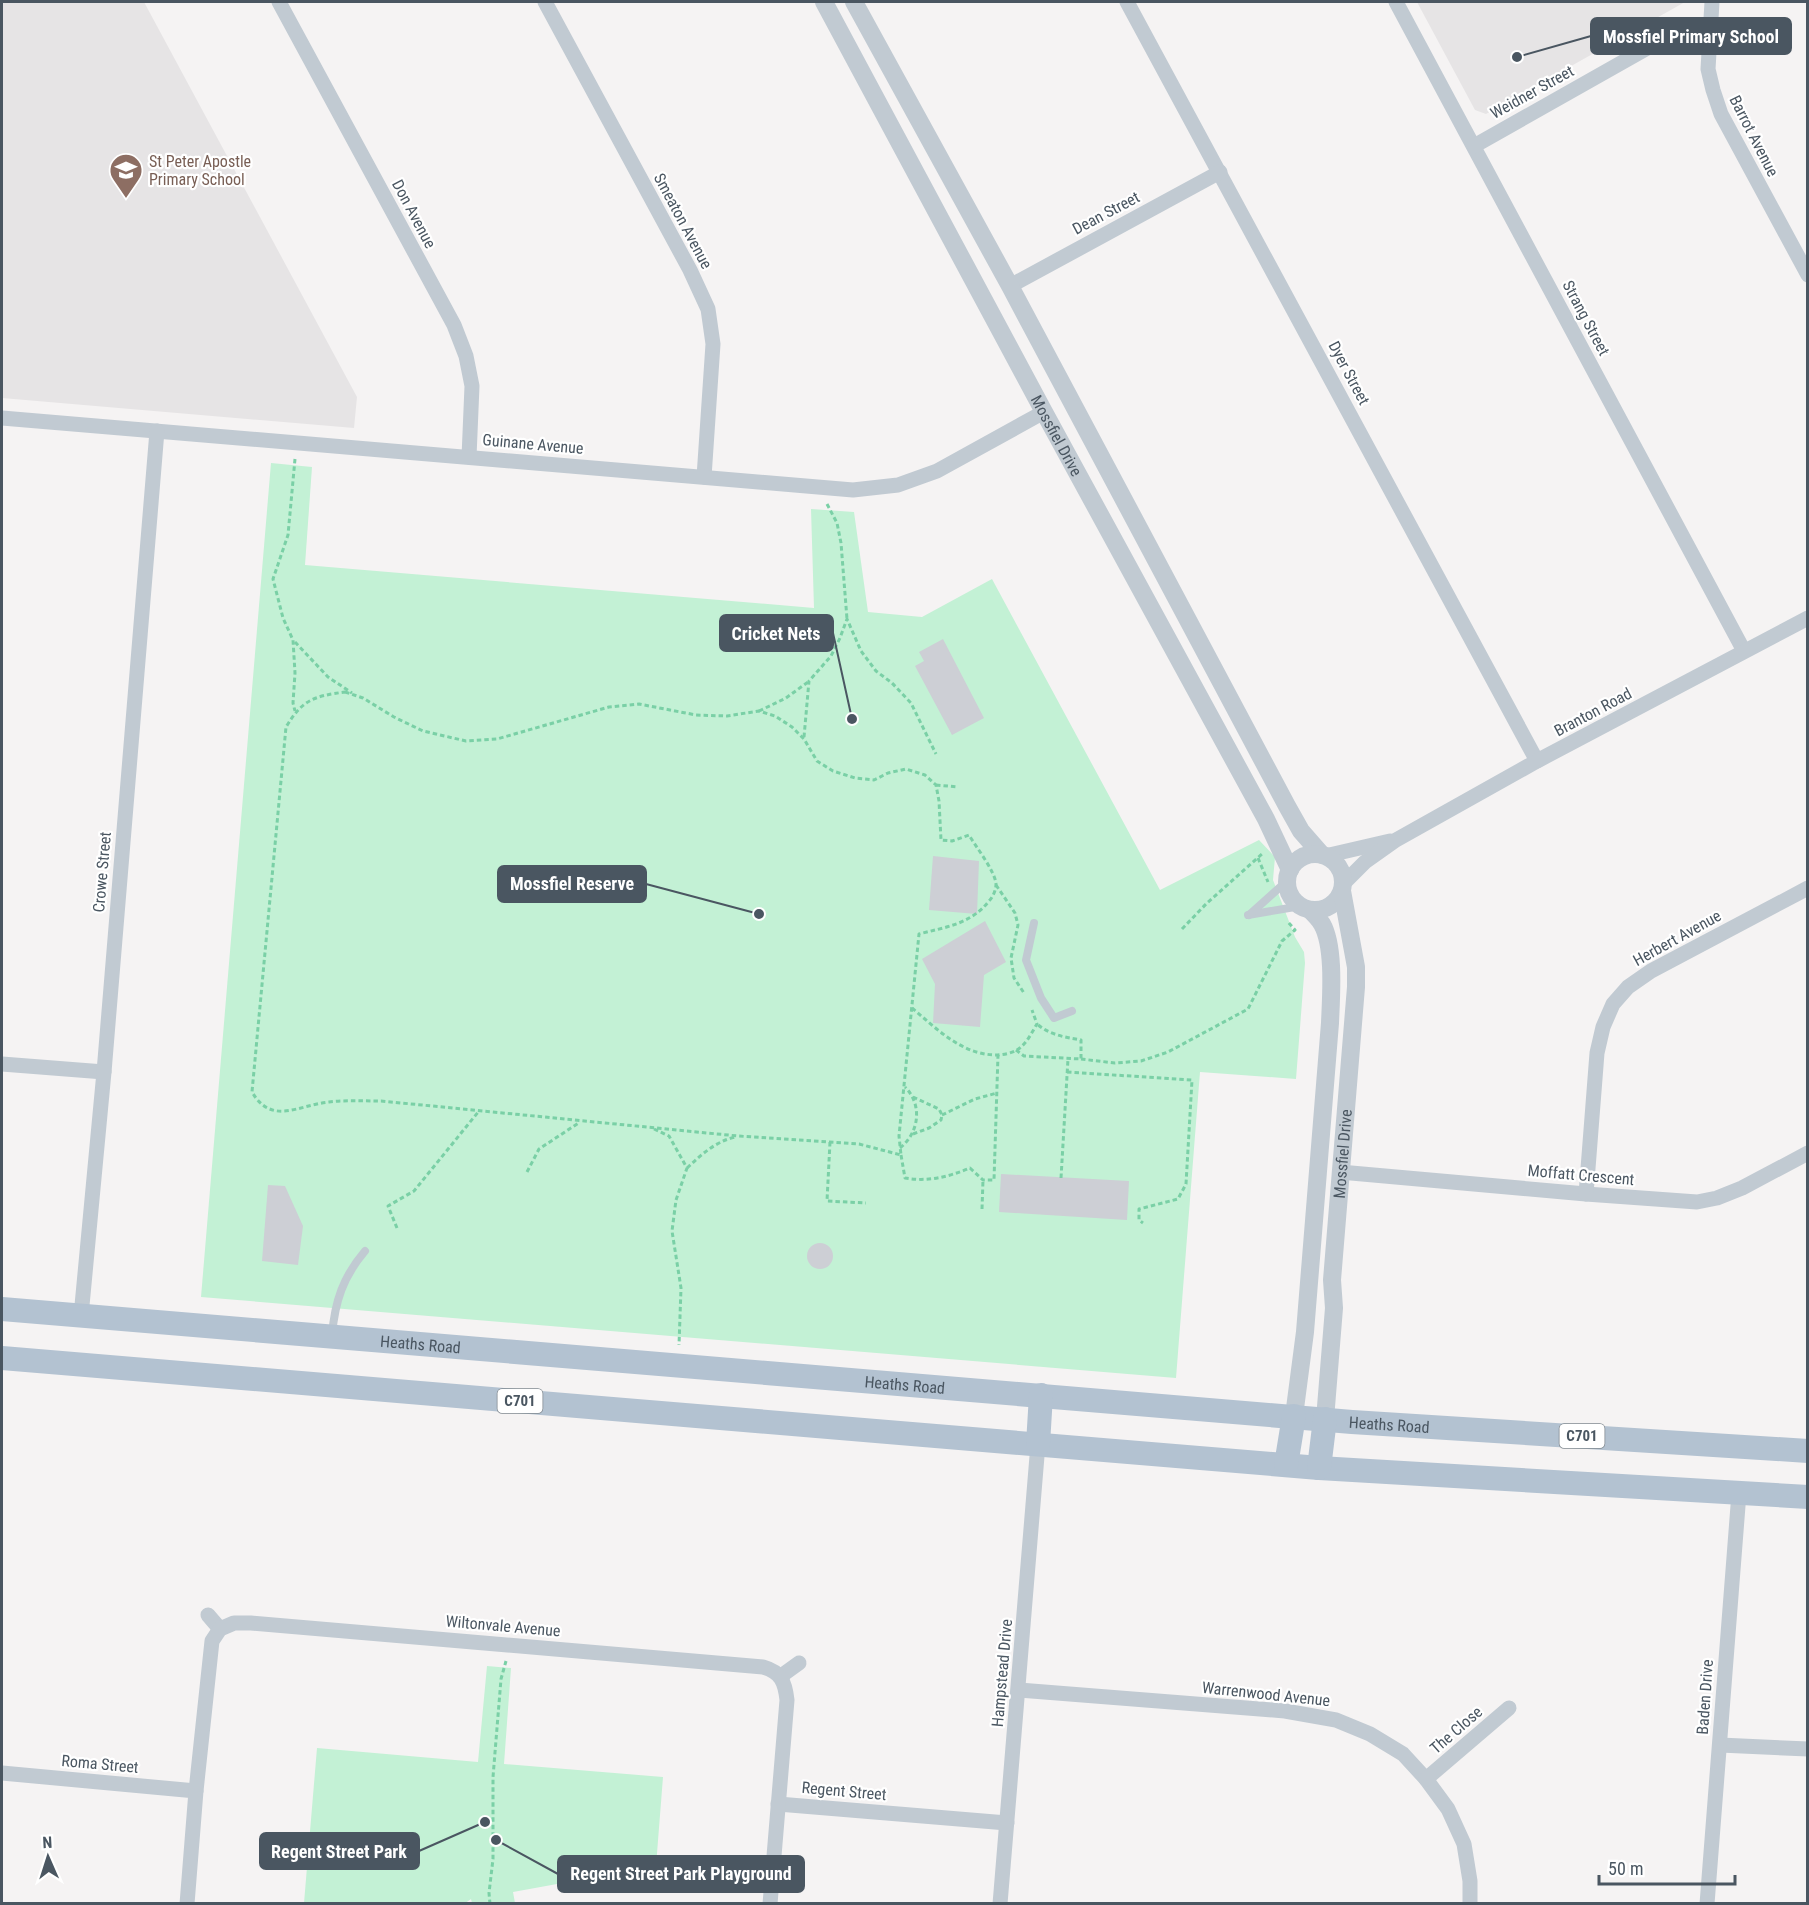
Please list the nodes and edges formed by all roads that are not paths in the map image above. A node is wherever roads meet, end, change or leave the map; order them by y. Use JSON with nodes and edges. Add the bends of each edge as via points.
{"nodes":[{"id":1,"x":279,"y":2,"type":"edge"},
{"id":2,"x":545,"y":2,"type":"edge"},
{"id":3,"x":824,"y":2,"type":"edge"},
{"id":4,"x":854,"y":2,"type":"edge"},
{"id":5,"x":1127,"y":2,"type":"edge"},
{"id":6,"x":1396,"y":2,"type":"edge"},
{"id":7,"x":1712,"y":2,"type":"edge"},
{"id":8,"x":1709,"y":40,"type":"junction"},
{"id":9,"x":1473,"y":146,"type":"junction"},
{"id":10,"x":1220,"y":172,"type":"junction"},
{"id":11,"x":1808,"y":275,"type":"edge"},
{"id":12,"x":1010,"y":286,"type":"junction"},
{"id":13,"x":1044,"y":412,"type":"junction"},
{"id":14,"x":2,"y":418,"type":"edge"},
{"id":15,"x":157,"y":431,"type":"junction"},
{"id":16,"x":469,"y":457,"type":"junction"},
{"id":17,"x":704,"y":477,"type":"junction"},
{"id":18,"x":1808,"y":618,"type":"edge"},
{"id":19,"x":1744,"y":651,"type":"junction"},
{"id":20,"x":1538,"y":761,"type":"junction"},
{"id":21,"x":1396,"y":840,"type":"junction"},
{"id":22,"x":1324,"y":856,"type":"junction"},
{"id":23,"x":1283,"y":879,"type":"junction"},
{"id":24,"x":1343,"y":887,"type":"junction"},
{"id":25,"x":1808,"y":888,"type":"edge"},
{"id":26,"x":1305,"y":908,"type":"junction"},
{"id":27,"x":1034,"y":923,"type":"dead end"},
{"id":28,"x":1072,"y":1011,"type":"dead end"},
{"id":29,"x":2,"y":1064,"type":"edge"},
{"id":30,"x":104,"y":1072,"type":"junction"},
{"id":31,"x":1808,"y":1153,"type":"edge"},
{"id":32,"x":1318,"y":1171,"type":"junction"},
{"id":33,"x":1340,"y":1172,"type":"junction"},
{"id":34,"x":1586,"y":1194,"type":"junction"},
{"id":35,"x":365,"y":1251,"type":"dead end"},
{"id":36,"x":2,"y":1309,"type":"edge"},
{"id":37,"x":81,"y":1316,"type":"junction"},
{"id":38,"x":332,"y":1336,"type":"junction"},
{"id":39,"x":2,"y":1358,"type":"edge"},
{"id":40,"x":1041,"y":1395,"type":"junction"},
{"id":41,"x":1294,"y":1416,"type":"junction"},
{"id":42,"x":1324,"y":1419,"type":"junction"},
{"id":43,"x":1038,"y":1444,"type":"junction"},
{"id":44,"x":1808,"y":1451,"type":"edge"},
{"id":45,"x":1286,"y":1465,"type":"junction"},
{"id":46,"x":1319,"y":1468,"type":"junction"},
{"id":47,"x":1739,"y":1493,"type":"junction"},
{"id":48,"x":1808,"y":1497,"type":"edge"},
{"id":49,"x":208,"y":1616,"type":"dead end"},
{"id":50,"x":220,"y":1629,"type":"junction"},
{"id":51,"x":799,"y":1663,"type":"dead end"},
{"id":52,"x":781,"y":1676,"type":"junction"},
{"id":53,"x":1019,"y":1690,"type":"junction"},
{"id":54,"x":1509,"y":1708,"type":"dead end"},
{"id":55,"x":1720,"y":1745,"type":"junction"},
{"id":56,"x":1808,"y":1749,"type":"edge"},
{"id":57,"x":2,"y":1773,"type":"edge"},
{"id":58,"x":1426,"y":1779,"type":"junction"},
{"id":59,"x":196,"y":1791,"type":"junction"},
{"id":60,"x":778,"y":1804,"type":"junction"},
{"id":61,"x":1007,"y":1822,"type":"junction"},
{"id":62,"x":187,"y":1904,"type":"edge"},
{"id":63,"x":770,"y":1904,"type":"edge"},
{"id":64,"x":1000,"y":1904,"type":"edge"},
{"id":65,"x":1470,"y":1904,"type":"edge"},
{"id":66,"x":1707,"y":1904,"type":"edge"}],
"edges":[{"from":1,"to":16,"type":"street","name":"Don Avenue","via":[[454,325],[472,386]]},
{"from":2,"to":17,"type":"street","name":"Smeaton Avenue","via":[[708,309],[713,344]]},
{"from":3,"to":13,"type":"street","name":"Mossfiel Drive"},
{"from":4,"to":12,"type":"street","name":"Mossfiel Drive"},
{"from":5,"to":10,"type":"street","name":"Dyer Street"},
{"from":6,"to":9,"type":"street","name":"Strang Street"},
{"from":7,"to":8,"type":"street","name":"Barrot Avenue"},
{"from":8,"to":9,"type":"street","name":"Weidner Street","via":[[1689,37],[1651,46]]},
{"from":8,"to":11,"type":"street","name":"Barrot Avenue","via":[[1708,69],[1721,114]]},
{"from":9,"to":19,"type":"street","name":"Strang Street"},
{"from":10,"to":12,"type":"street","name":"Dean Street"},
{"from":10,"to":20,"type":"street","name":"Dyer Street"},
{"from":12,"to":22,"type":"street","name":"Mossfiel Drive","via":[[1287,806],[1301,831]]},
{"from":13,"to":17,"type":"street","name":"Guinane Avenue","via":[[937,471],[898,484],[853,490]]},
{"from":13,"to":23,"type":"street","name":"Mossfiel Drive","via":[[1266,819]]},
{"from":14,"to":15,"type":"street","name":"Guinane Avenue"},
{"from":15,"to":16,"type":"street","name":"Guinane Avenue"},
{"from":15,"to":30,"type":"street","name":"Crowe Street"},
{"from":16,"to":17,"type":"street","name":"Guinane Avenue"},
{"from":18,"to":19,"type":"street","name":"Branton Road"},
{"from":19,"to":20,"type":"street","name":"Branton Road"},
{"from":20,"to":21,"type":"street","name":"Branton Road"},
{"from":21,"to":22,"type":"street","name":"Branton Road"},
{"from":21,"to":24,"type":"street","name":"Branton Road","via":[[1365,862]]},
{"from":22,"to":23,"type":"street","via":[[1304,857]]},
{"from":22,"to":24,"type":"street","via":[[1339,867]]},
{"from":23,"to":26,"type":"street","via":[[1291,896]]},
{"from":23,"to":26,"type":"lane","via":[[1248,915]]},
{"from":24,"to":26,"type":"street","via":[[1333,904],[1318,910]]},
{"from":24,"to":33,"type":"street","name":"Mossfiel Drive","via":[[1356,968]]},
{"from":25,"to":34,"type":"street","name":"Herbert Avenue","via":[[1651,971],[1628,987],[1614,1004],[1597,1053]]},
{"from":26,"to":32,"type":"street","name":"Mossfiel Drive","via":[[1323,925],[1332,976]]},
{"from":27,"to":28,"type":"lane","via":[[1026,960],[1041,998],[1054,1018]]},
{"from":29,"to":30,"type":"street"},
{"from":30,"to":37,"type":"street","name":"Crowe Street"},
{"from":31,"to":34,"type":"street","name":"Moffatt Crescent","via":[[1742,1188],[1697,1202]]},
{"from":32,"to":33,"type":"street"},
{"from":32,"to":41,"type":"street","name":"Mossfiel Drive"},
{"from":33,"to":34,"type":"street","name":"Moffatt Crescent"},
{"from":33,"to":42,"type":"street","name":"Mossfiel Drive"},
{"from":35,"to":38,"type":"lane","via":[[344,1282],[334,1311]]},
{"from":36,"to":37,"type":"main road","name":"Heaths Road","number":"C701"},
{"from":37,"to":38,"type":"main road","name":"Heaths Road","number":"C701"},
{"from":38,"to":40,"type":"main road","name":"Heaths Road","number":"C701"},
{"from":39,"to":43,"type":"main road","number":"C701"},
{"from":40,"to":41,"type":"main road","name":"Heaths Road","number":"C701"},
{"from":40,"to":43,"type":"main road"},
{"from":41,"to":42,"type":"main road","name":"Heaths Road","number":"C701"},
{"from":41,"to":45,"type":"main road"},
{"from":42,"to":44,"type":"main road","name":"Heaths Road","number":"C701"},
{"from":42,"to":46,"type":"main road"},
{"from":43,"to":45,"type":"main road","number":"C701"},
{"from":43,"to":53,"type":"street","name":"Hampstead Drive"},
{"from":45,"to":46,"type":"main road","number":"C701"},
{"from":46,"to":47,"type":"main road","number":"C701"},
{"from":47,"to":48,"type":"main road","number":"C701"},
{"from":47,"to":55,"type":"street","name":"Baden Drive"},
{"from":49,"to":50,"type":"street"},
{"from":50,"to":52,"type":"street","name":"Wiltonvale Avenue","via":[[234,1623],[251,1623],[763,1667]]},
{"from":50,"to":59,"type":"street","via":[[212,1641]]},
{"from":51,"to":52,"type":"street"},
{"from":52,"to":60,"type":"street","via":[[787,1700]]},
{"from":53,"to":58,"type":"street","name":"Warrenwood Avenue","via":[[1285,1711],[1336,1720],[1403,1754]]},
{"from":53,"to":61,"type":"street","name":"Hampstead Drive"},
{"from":54,"to":58,"type":"street","name":"The Close"},
{"from":55,"to":56,"type":"street"},
{"from":55,"to":66,"type":"street","name":"Baden Drive"},
{"from":57,"to":59,"type":"street","name":"Roma Street"},
{"from":58,"to":65,"type":"street","name":"Warrenwood Avenue","via":[[1448,1809],[1464,1844]]},
{"from":59,"to":62,"type":"street"},
{"from":60,"to":61,"type":"street","name":"Regent Street"},
{"from":60,"to":63,"type":"street","name":"Regent Street"},
{"from":61,"to":64,"type":"street","name":"Hampstead Drive"}]}
